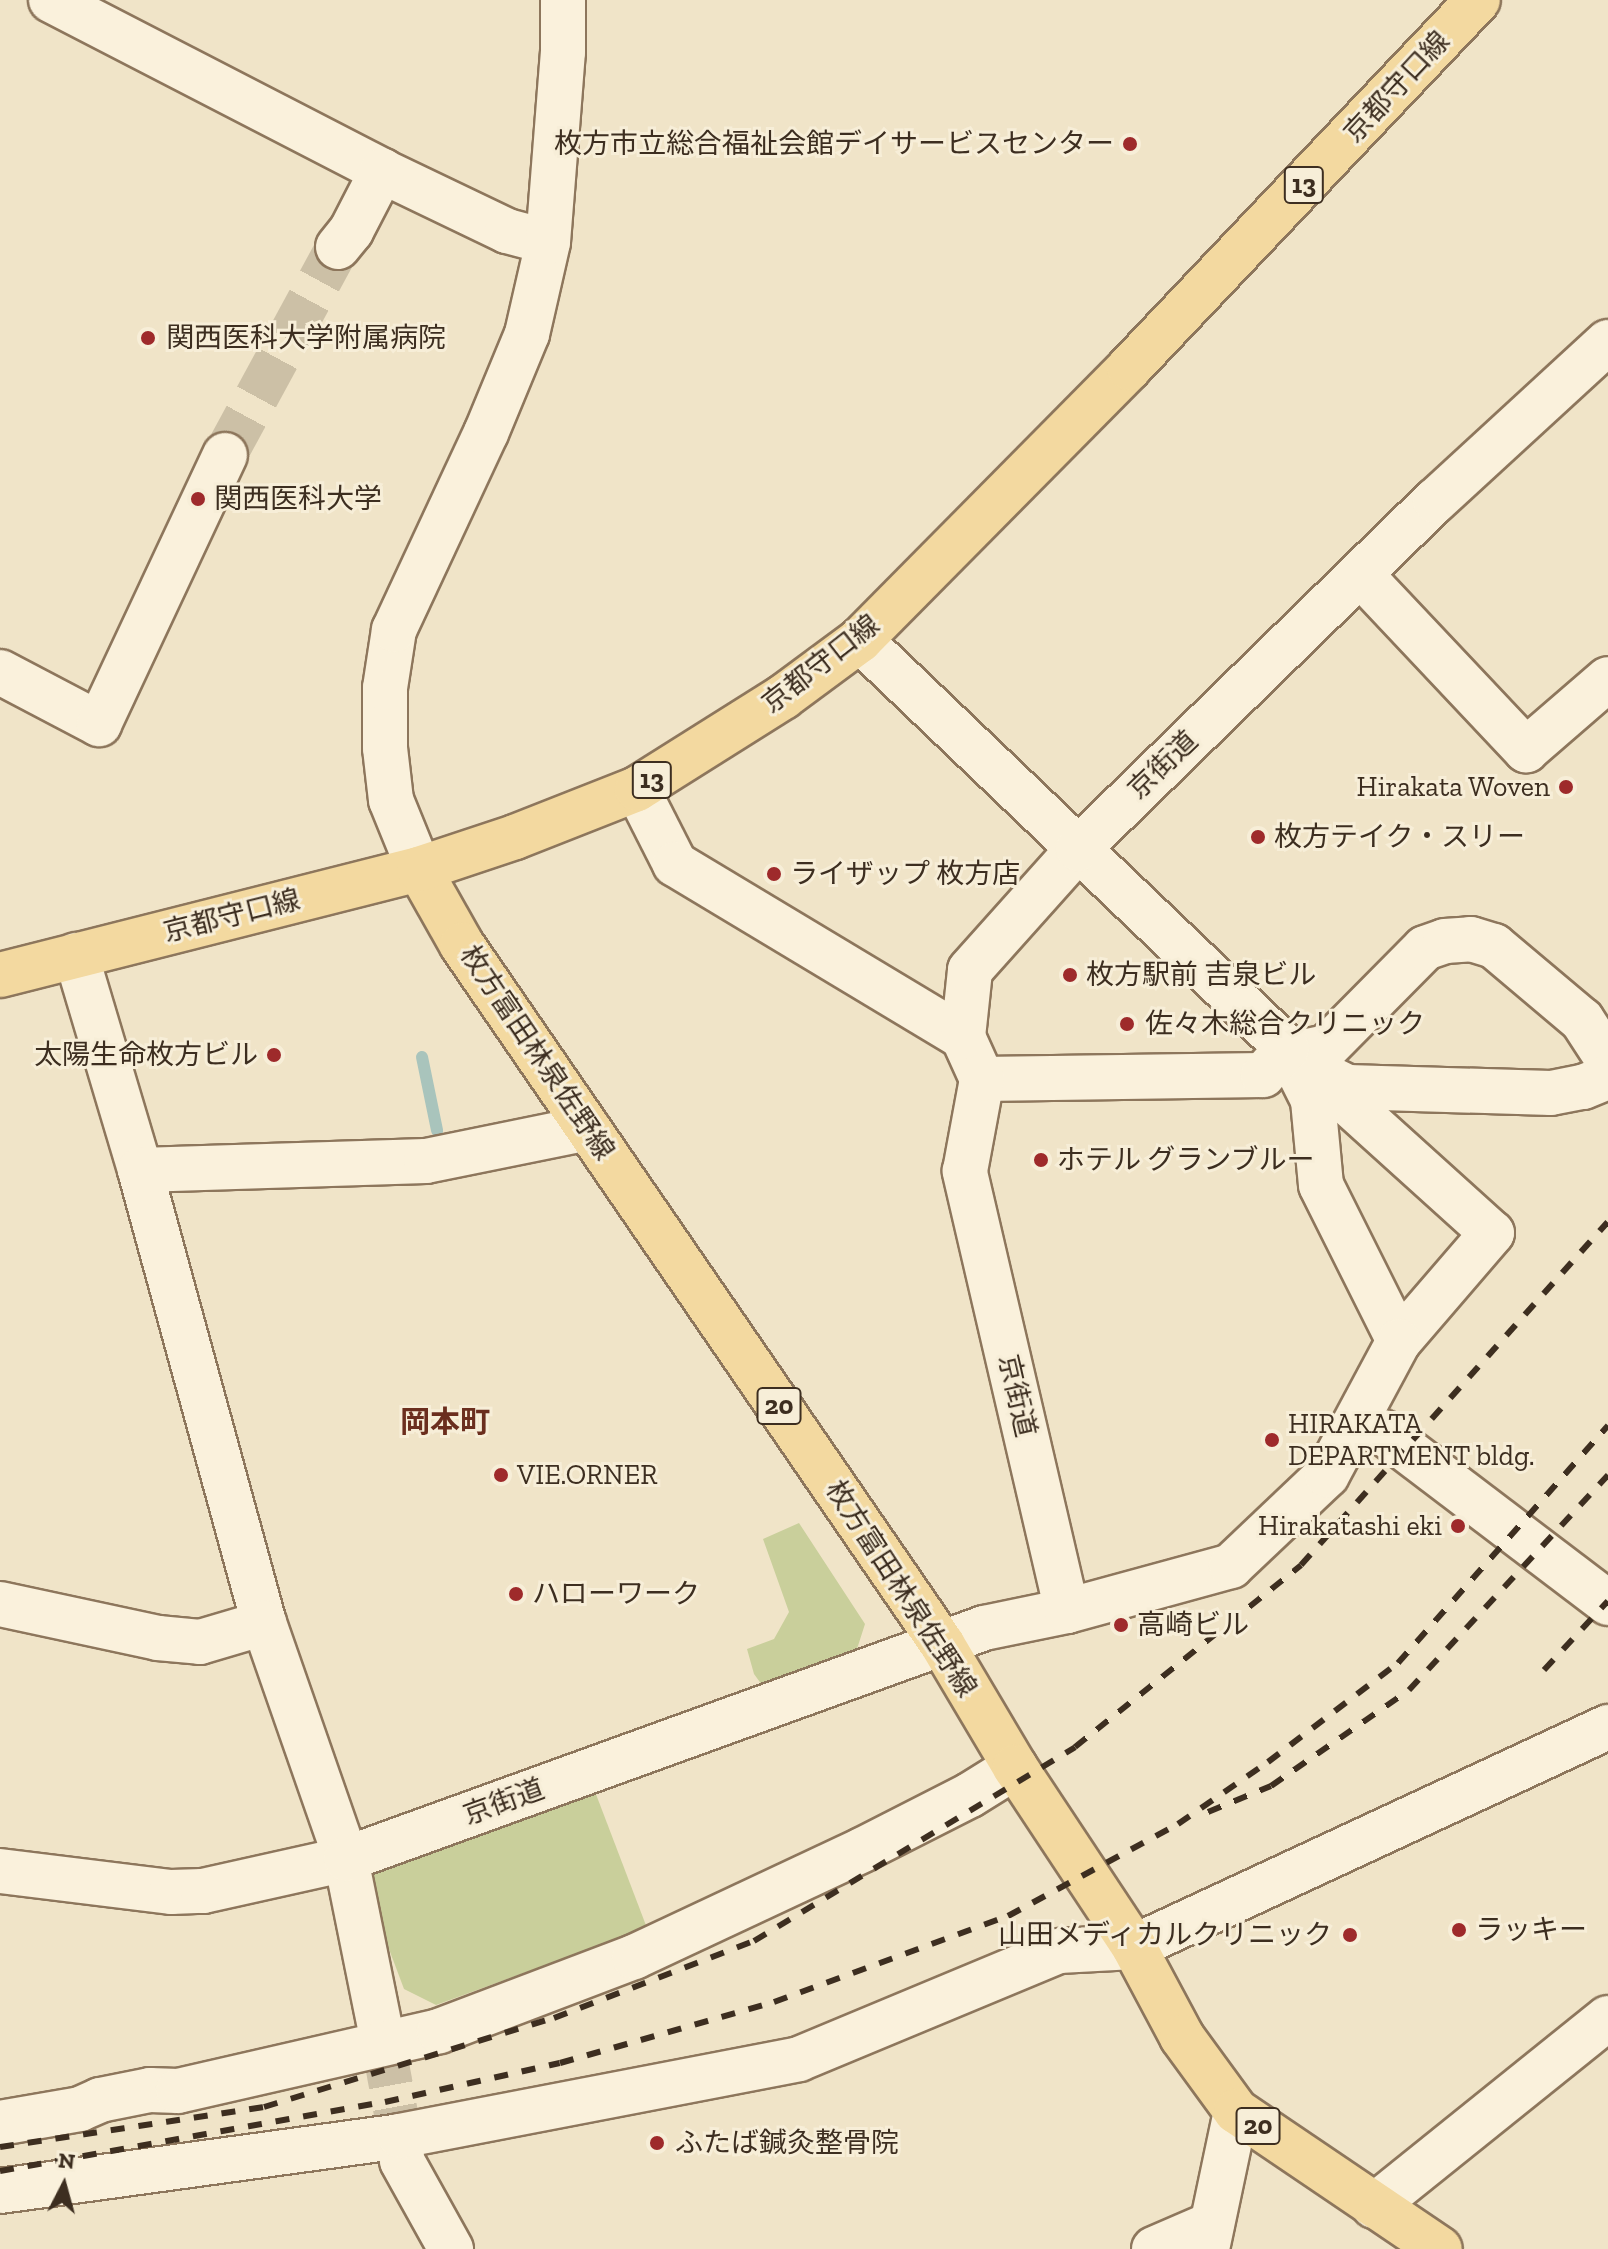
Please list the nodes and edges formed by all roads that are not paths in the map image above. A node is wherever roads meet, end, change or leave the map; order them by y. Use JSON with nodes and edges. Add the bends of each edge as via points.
{"nodes":[{"id":1,"x":51,"y":0,"type":"edge"},
{"id":2,"x":563,"y":0,"type":"edge"},
{"id":3,"x":1475,"y":1,"type":"edge"},
{"id":4,"x":382,"y":171,"type":"junction"},
{"id":5,"x":548,"y":242,"type":"junction"},
{"id":6,"x":338,"y":247,"type":"tunnel mouth"},
{"id":7,"x":1608,"y":342,"type":"edge"},
{"id":8,"x":225,"y":455,"type":"tunnel mouth"},
{"id":9,"x":1361,"y":575,"type":"junction"},
{"id":10,"x":860,"y":640,"type":"junction"},
{"id":11,"x":0,"y":672,"type":"edge"},
{"id":12,"x":1608,"y":679,"type":"edge"},
{"id":13,"x":637,"y":789,"type":"junction"},
{"id":14,"x":1078,"y":849,"type":"junction"},
{"id":15,"x":419,"y":869,"type":"junction"},
{"id":16,"x":76,"y":955,"type":"junction"},
{"id":17,"x":0,"y":975,"type":"edge"},
{"id":18,"x":963,"y":1037,"type":"junction"},
{"id":19,"x":1287,"y":1048,"type":"junction"},
{"id":20,"x":1608,"y":1060,"type":"edge"},
{"id":21,"x":1608,"y":1077,"type":"edge"},
{"id":22,"x":982,"y":1079,"type":"junction"},
{"id":23,"x":588,"y":1128,"type":"junction"},
{"id":24,"x":140,"y":1170,"type":"junction"},
{"id":25,"x":1399,"y":1341,"type":"junction"},
{"id":26,"x":1383,"y":1432,"type":"dead end"},
{"id":27,"x":1608,"y":1603,"type":"edge"},
{"id":28,"x":0,"y":1604,"type":"edge"},
{"id":29,"x":1067,"y":1611,"type":"junction"},
{"id":30,"x":264,"y":1623,"type":"junction"},
{"id":31,"x":942,"y":1644,"type":"junction"},
{"id":32,"x":1608,"y":1727,"type":"edge"},
{"id":33,"x":1015,"y":1767,"type":"junction"},
{"id":34,"x":346,"y":1859,"type":"junction"},
{"id":35,"x":0,"y":1871,"type":"edge"},
{"id":36,"x":1134,"y":1947,"type":"junction"},
{"id":37,"x":1608,"y":2018,"type":"edge"},
{"id":38,"x":383,"y":2042,"type":"junction"},
{"id":39,"x":1236,"y":2111,"type":"junction"},
{"id":40,"x":0,"y":2123,"type":"edge"},
{"id":41,"x":400,"y":2136,"type":"junction"},
{"id":42,"x":0,"y":2191,"type":"edge"},
{"id":43,"x":1374,"y":2206,"type":"junction"},
{"id":44,"x":1209,"y":2236,"type":"edge"},
{"id":45,"x":451,"y":2249,"type":"edge"},
{"id":46,"x":1154,"y":2249,"type":"edge"},
{"id":47,"x":1440,"y":2249,"type":"edge"}],
"edges":[{"from":1,"to":4,"type":"street"},
{"from":2,"to":5,"type":"street"},
{"from":3,"to":10,"type":"main road","name":"京都守口線","number":"13","via":[[1129,368]]},
{"from":4,"to":5,"type":"street","via":[[507,231]]},
{"from":4,"to":6,"type":"street"},
{"from":5,"to":15,"type":"street","via":[[527,334],[394,630],[385,688],[385,748],[391,800]]},
{"from":7,"to":9,"type":"street","name":"京街道"},
{"from":8,"to":11,"type":"street","via":[[99,724]]},
{"from":9,"to":12,"type":"street","via":[[1526,750]]},
{"from":9,"to":14,"type":"street","name":"京街道"},
{"from":10,"to":13,"type":"main road","name":"京都守口線","number":"13","via":[[783,697]]},
{"from":10,"to":14,"type":"street"},
{"from":13,"to":15,"type":"main road","name":"京都守口線","number":"13"},
{"from":13,"to":18,"type":"street","via":[[675,864]]},
{"from":14,"to":18,"type":"street","name":"京街道","via":[[970,970]]},
{"from":14,"to":19,"type":"street"},
{"from":15,"to":16,"type":"main road","name":"京都守口線","number":"13"},
{"from":15,"to":23,"type":"main road","name":"枚方富田林泉佐野線","number":"20","via":[[462,945]]},
{"from":16,"to":17,"type":"main road","name":"京都守口線","number":"13"},
{"from":16,"to":24,"type":"street"},
{"from":18,"to":22,"type":"street"},
{"from":19,"to":20,"type":"street","via":[[1327,1047],[1425,948],[1471,939],[1494,946],[1582,1020]]},
{"from":19,"to":21,"type":"street","via":[[1329,1081],[1348,1087],[1551,1093]]},
{"from":19,"to":22,"type":"street","via":[[1263,1075]]},
{"from":19,"to":25,"type":"street","via":[[1313,1100],[1321,1185]]},
{"from":19,"to":25,"type":"street","via":[[1492,1233]]},
{"from":22,"to":29,"type":"street","name":"京街道","via":[[965,1171]]},
{"from":23,"to":24,"type":"street","via":[[426,1161]]},
{"from":23,"to":31,"type":"main road","name":"枚方富田林泉佐野線","number":"20"},
{"from":24,"to":30,"type":"street"},
{"from":25,"to":29,"type":"street","via":[[1327,1475],[1231,1566]]},
{"from":26,"to":27,"type":"street"},
{"from":28,"to":30,"type":"street","via":[[200,1642]]},
{"from":29,"to":31,"type":"street","name":"京街道","via":[[984,1628]]},
{"from":30,"to":34,"type":"street"},
{"from":31,"to":33,"type":"main road","name":"枚方富田林泉佐野線","number":"20"},
{"from":31,"to":34,"type":"street","name":"京街道"},
{"from":32,"to":36,"type":"street"},
{"from":33,"to":36,"type":"main road","name":"枚方富田林泉佐野線","number":"20"},
{"from":33,"to":38,"type":"street","via":[[862,1850],[634,1957],[439,2031]]},
{"from":34,"to":35,"type":"street","name":"京街道","via":[[203,1891],[171,1892]]},
{"from":34,"to":38,"type":"street"},
{"from":36,"to":39,"type":"main road","name":"枚方富田林泉佐野線","number":"20","via":[[1182,2037]]},
{"from":36,"to":41,"type":"street","via":[[1059,1951],[799,2059]]},
{"from":37,"to":43,"type":"street"},
{"from":38,"to":40,"type":"street","via":[[178,2091],[150,2090]]},
{"from":39,"to":43,"type":"main road","name":"枚方富田林泉佐野線","number":"20"},
{"from":39,"to":44,"type":"street"},
{"from":41,"to":42,"type":"street"},
{"from":41,"to":45,"type":"street","via":[[402,2161]]},
{"from":43,"to":47,"type":"main road","name":"枚方富田林泉佐野線","number":"20"},
{"from":44,"to":46,"type":"street"}]}
